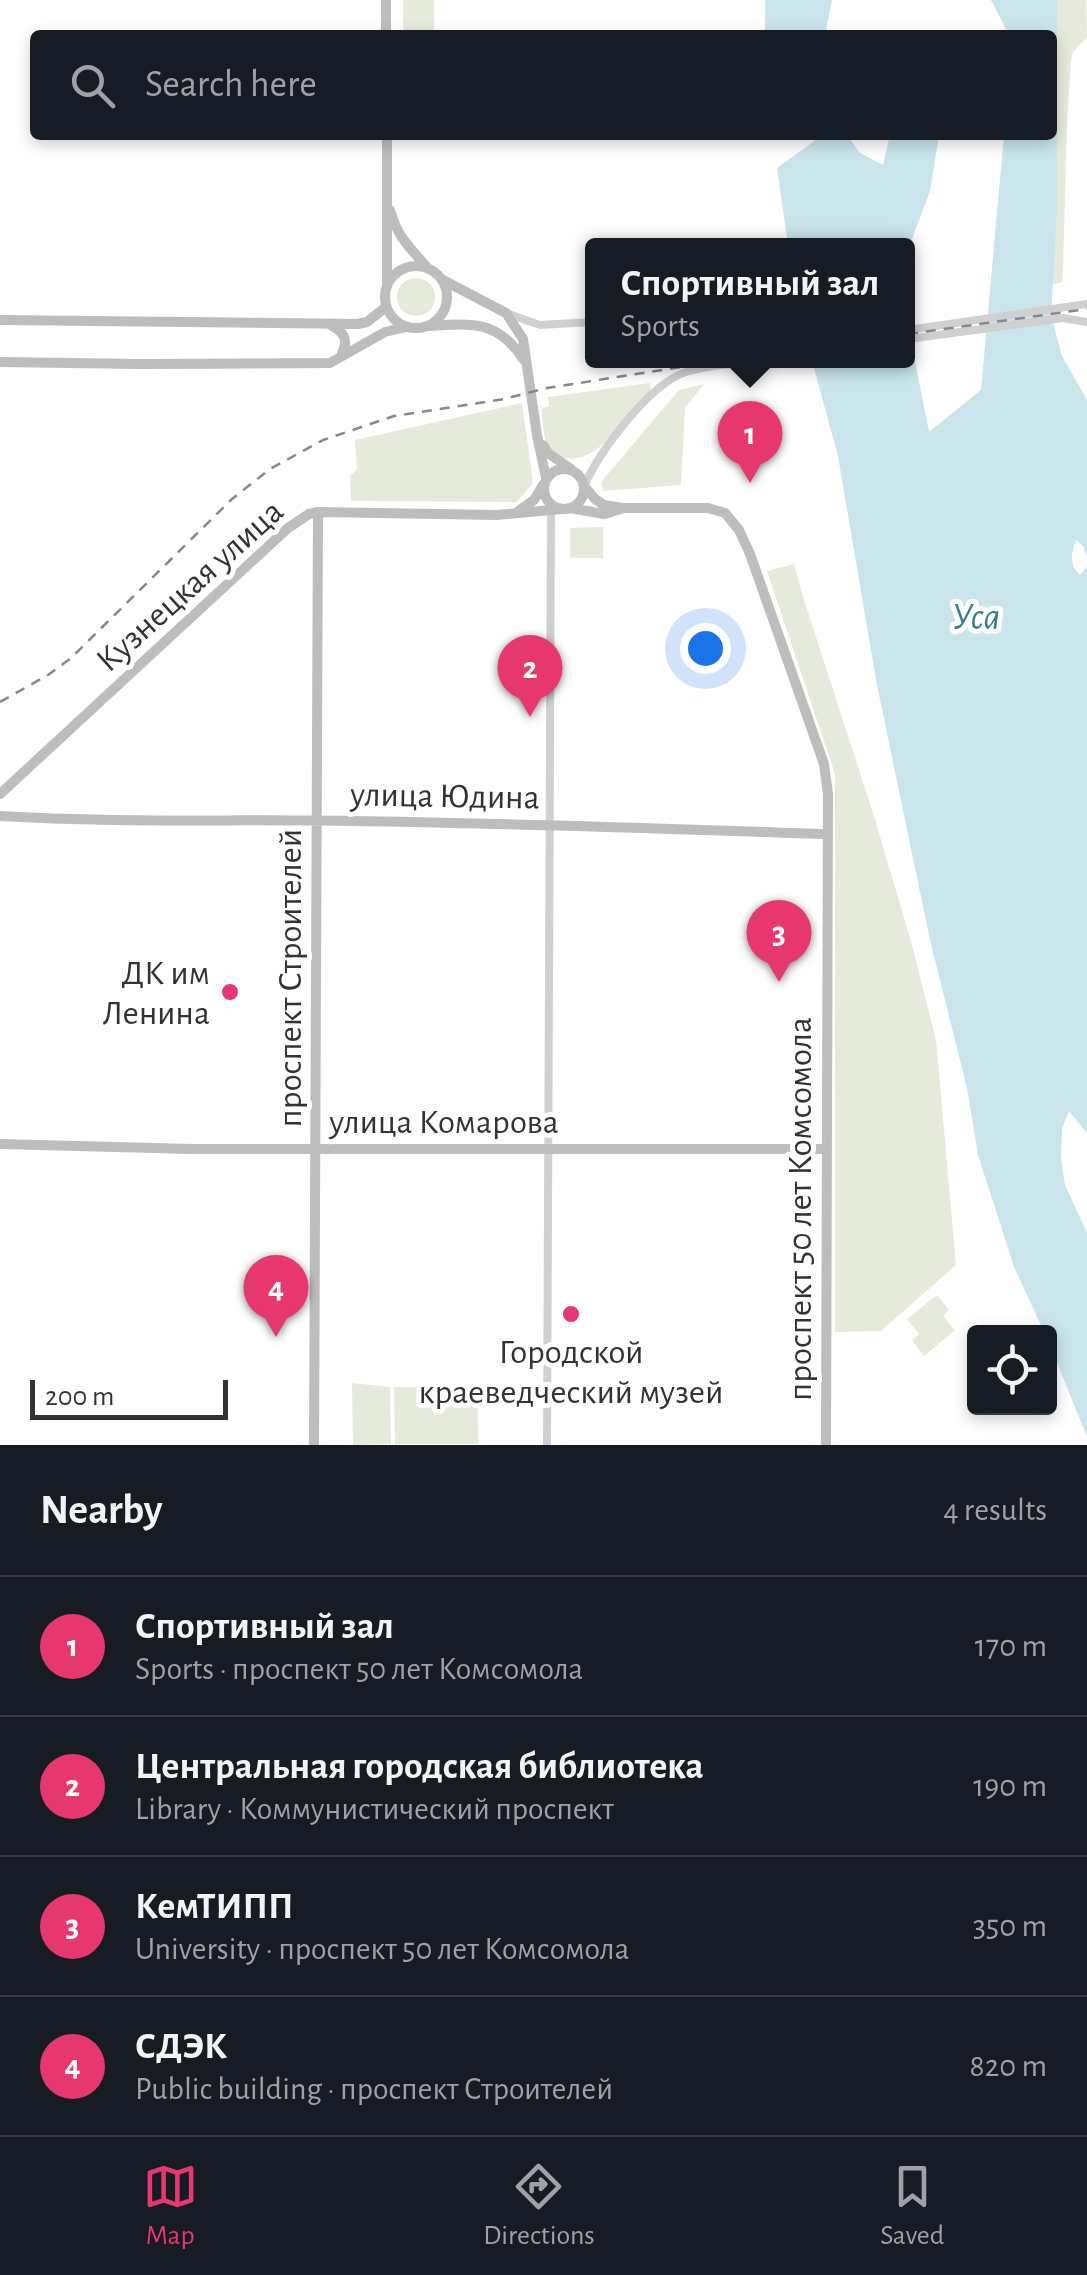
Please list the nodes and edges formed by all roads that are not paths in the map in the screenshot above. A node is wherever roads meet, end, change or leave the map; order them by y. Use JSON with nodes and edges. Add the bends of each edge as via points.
{"nodes":[{"id":1,"x":386,"y":0,"type":"edge"},
{"id":2,"x":386,"y":30,"type":"edge"},
{"id":3,"x":388,"y":140,"type":"edge"},
{"id":4,"x":386,"y":195,"type":"junction"},
{"id":5,"x":428,"y":268,"type":"junction"},
{"id":6,"x":441,"y":279,"type":"junction"},
{"id":7,"x":388,"y":284,"type":"junction"},
{"id":8,"x":1087,"y":304,"type":"edge"},
{"id":9,"x":386,"y":306,"type":"junction"},
{"id":10,"x":1062,"y":313,"type":"junction"},
{"id":11,"x":506,"y":314,"type":"junction"},
{"id":12,"x":0,"y":320,"type":"edge"},
{"id":13,"x":585,"y":322,"type":"edge"},
{"id":14,"x":1087,"y":322,"type":"edge"},
{"id":15,"x":328,"y":323,"type":"junction"},
{"id":16,"x":428,"y":326,"type":"junction"},
{"id":17,"x":406,"y":327,"type":"junction"},
{"id":18,"x":915,"y":329,"type":"edge"},
{"id":19,"x":915,"y":339,"type":"edge"},
{"id":20,"x":335,"y":359,"type":"junction"},
{"id":21,"x":0,"y":362,"type":"edge"},
{"id":22,"x":527,"y":366,"type":"junction"},
{"id":23,"x":713,"y":368,"type":"edge"},
{"id":24,"x":537,"y":435,"type":"junction"},
{"id":25,"x":573,"y":471,"type":"junction"},
{"id":26,"x":545,"y":480,"type":"junction"},
{"id":27,"x":584,"y":486,"type":"junction"},
{"id":28,"x":622,"y":508,"type":"junction"},
{"id":29,"x":561,"y":510,"type":"junction"},
{"id":30,"x":318,"y":512,"type":"junction"},
{"id":31,"x":726,"y":513,"type":"joint"},
{"id":32,"x":511,"y":514,"type":"junction"},
{"id":33,"x":0,"y":794,"type":"edge"},
{"id":34,"x":0,"y":816,"type":"edge"},
{"id":35,"x":316,"y":820,"type":"junction"},
{"id":36,"x":551,"y":825,"type":"junction"},
{"id":37,"x":828,"y":834,"type":"junction"},
{"id":38,"x":0,"y":1144,"type":"edge"},
{"id":39,"x":316,"y":1148,"type":"junction"},
{"id":40,"x":549,"y":1149,"type":"junction"},
{"id":41,"x":827,"y":1149,"type":"junction"},
{"id":42,"x":314,"y":1445,"type":"edge"},
{"id":43,"x":547,"y":1445,"type":"edge"},
{"id":44,"x":826,"y":1445,"type":"edge"}],
"edges":[{"from":1,"to":2,"type":"main road"},
{"from":3,"to":4,"type":"main road"},
{"from":4,"to":5,"type":"main road","via":[[395,229]]},
{"from":4,"to":7,"type":"main road"},
{"from":5,"to":6,"type":"main road"},
{"from":5,"to":7,"type":"main road","via":[[409,266]]},
{"from":6,"to":11,"type":"main road"},
{"from":6,"to":16,"type":"main road","via":[[446,306]]},
{"from":7,"to":9,"type":"main road"},
{"from":8,"to":10,"type":"street"},
{"from":9,"to":15,"type":"main road","via":[[366,322]]},
{"from":9,"to":17,"type":"main road"},
{"from":10,"to":14,"type":"street"},
{"from":10,"to":18,"type":"street"},
{"from":10,"to":19,"type":"street"},
{"from":11,"to":13,"type":"street","via":[[540,325]]},
{"from":11,"to":22,"type":"main road","via":[[523,339]]},
{"from":12,"to":15,"type":"main road"},
{"from":15,"to":20,"type":"main road","via":[[346,341]]},
{"from":16,"to":17,"type":"main road"},
{"from":16,"to":22,"type":"main road","via":[[496,331],[511,340]]},
{"from":17,"to":20,"type":"main road"},
{"from":20,"to":21,"type":"main road"},
{"from":22,"to":24,"type":"main road"},
{"from":23,"to":27,"type":"street","via":[[671,379],[653,393],[604,448]]},
{"from":24,"to":25,"type":"main road"},
{"from":24,"to":26,"type":"main road"},
{"from":25,"to":26,"type":"main road","via":[[555,470]]},
{"from":25,"to":27,"type":"main road"},
{"from":26,"to":29,"type":"main road","via":[[544,495]]},
{"from":26,"to":32,"type":"main road","via":[[534,500]]},
{"from":27,"to":28,"type":"main road","via":[[604,505]]},
{"from":27,"to":29,"type":"main road","via":[[582,497]]},
{"from":28,"to":29,"type":"main road","name":"Кузнецкая улица","via":[[604,514]]},
{"from":28,"to":31,"type":"main road","name":"Кузнецкая улица"},
{"from":29,"to":32,"type":"main road","name":"Кузнецкая улица"},
{"from":29,"to":36,"type":"street"},
{"from":30,"to":32,"type":"main road","name":"Кузнецкая улица"},
{"from":30,"to":33,"type":"main road","name":"Кузнецкая улица","via":[[288,528]]},
{"from":30,"to":35,"type":"main road","name":"проспект Строителей"},
{"from":31,"to":37,"type":"main road","name":"проспект 50 лет Комсомола","via":[[750,554],[824,764]]},
{"from":34,"to":35,"type":"main road","name":"улица Юдина"},
{"from":35,"to":36,"type":"main road","name":"улица Юдина"},
{"from":35,"to":39,"type":"main road","name":"проспект Строителей"},
{"from":36,"to":37,"type":"main road","name":"улица Юдина"},
{"from":36,"to":40,"type":"street"},
{"from":37,"to":41,"type":"main road","name":"проспект 50 лет Комсомола"},
{"from":38,"to":39,"type":"main road","name":"улица Комарова"},
{"from":39,"to":40,"type":"main road","name":"улица Комарова"},
{"from":39,"to":42,"type":"main road","name":"проспект Строителей"},
{"from":40,"to":41,"type":"main road","name":"улица Комарова"},
{"from":40,"to":43,"type":"street"},
{"from":41,"to":44,"type":"main road","name":"проспект 50 лет Комсомола"}]}
